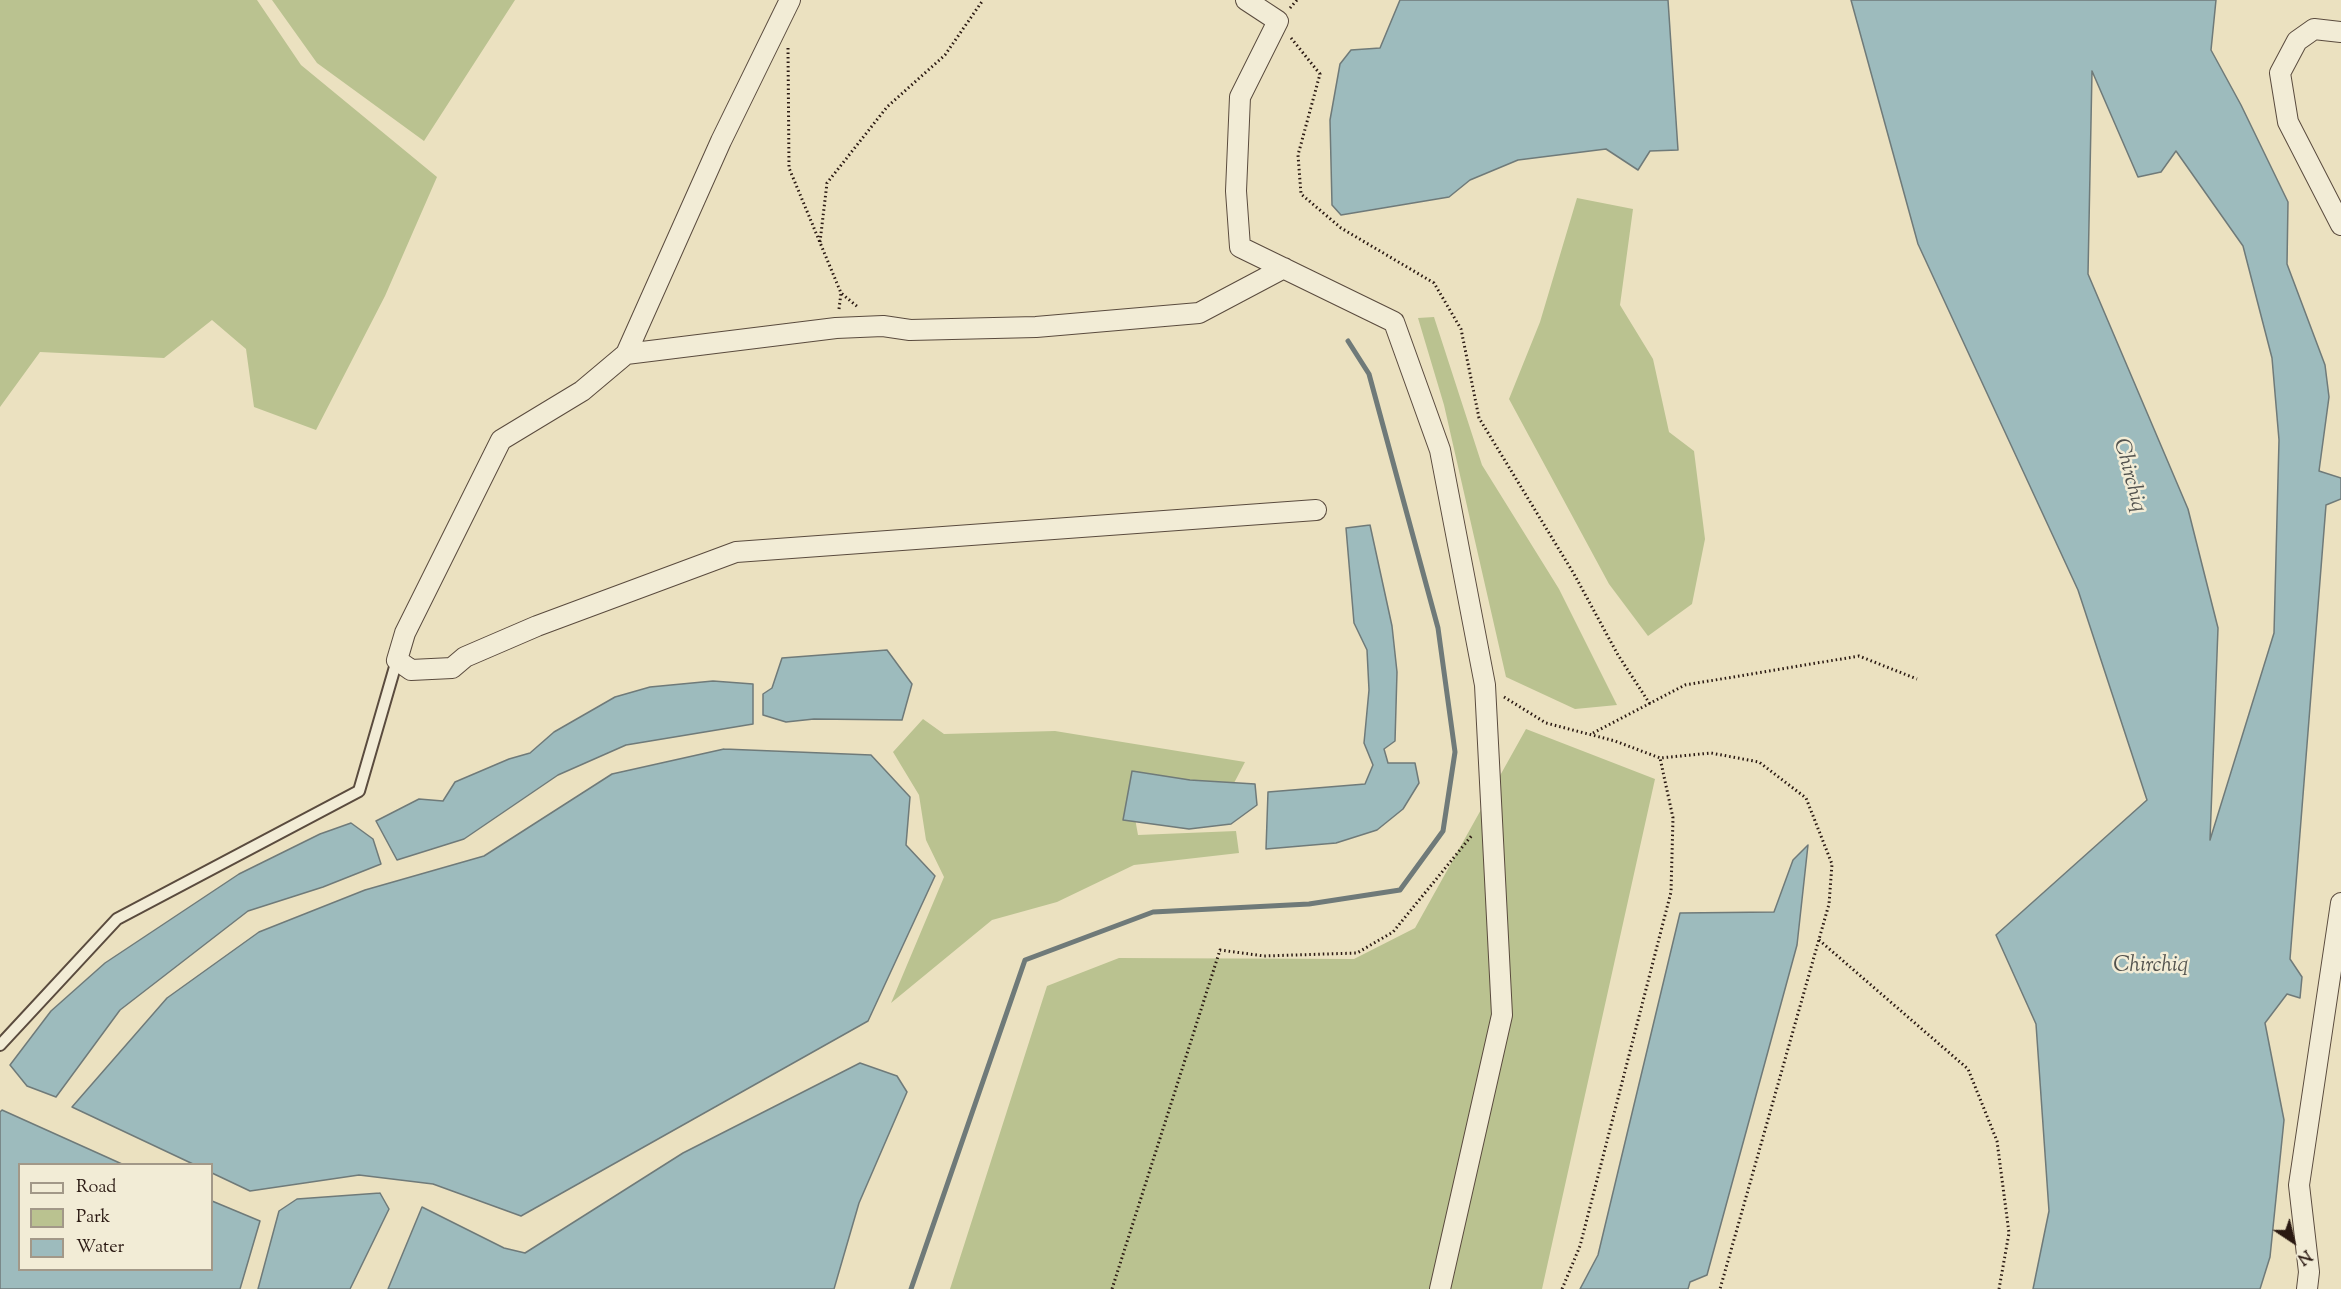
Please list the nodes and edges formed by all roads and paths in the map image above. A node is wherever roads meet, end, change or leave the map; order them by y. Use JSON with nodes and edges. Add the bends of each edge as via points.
{"nodes":[{"id":1,"x":790,"y":0,"type":"edge"},
{"id":2,"x":983,"y":0,"type":"edge"},
{"id":3,"x":1246,"y":0,"type":"edge"},
{"id":4,"x":1278,"y":21,"type":"junction"},
{"id":5,"x":2341,"y":32,"type":"edge"},
{"id":6,"x":788,"y":40,"type":"dead end"},
{"id":7,"x":2341,"y":225,"type":"edge"},
{"id":8,"x":820,"y":243,"type":"junction"},
{"id":9,"x":1284,"y":268,"type":"junction"},
{"id":10,"x":883,"y":326,"type":"junction"},
{"id":11,"x":626,"y":354,"type":"junction"},
{"id":12,"x":1316,"y":510,"type":"dead end"},
{"id":13,"x":398,"y":660,"type":"junction"},
{"id":14,"x":1917,"y":680,"type":"dead end"},
{"id":15,"x":1485,"y":685,"type":"junction"},
{"id":16,"x":1650,"y":704,"type":"junction"},
{"id":17,"x":1591,"y":734,"type":"junction"},
{"id":18,"x":1660,"y":758,"type":"junction"},
{"id":19,"x":1491,"y":812,"type":"junction"},
{"id":20,"x":2341,"y":903,"type":"edge"},
{"id":21,"x":1819,"y":940,"type":"junction"},
{"id":22,"x":0,"y":1045,"type":"edge"},
{"id":23,"x":1112,"y":1289,"type":"edge"},
{"id":24,"x":1440,"y":1289,"type":"edge"},
{"id":25,"x":1562,"y":1289,"type":"edge"},
{"id":26,"x":1720,"y":1289,"type":"edge"},
{"id":27,"x":1999,"y":1289,"type":"edge"},
{"id":28,"x":2307,"y":1289,"type":"edge"}],
"edges":[{"from":1,"to":11,"type":"street","via":[[721,141]]},
{"from":2,"to":8,"type":"path","via":[[945,55],[887,107],[827,183]]},
{"from":3,"to":4,"type":"street"},
{"from":4,"to":9,"type":"street","via":[[1240,97],[1236,191],[1240,247]]},
{"from":4,"to":16,"type":"path","via":[[1320,74],[1298,155],[1302,195],[1341,228],[1434,283],[1461,329],[1479,418]]},
{"from":5,"to":7,"type":"street","via":[[2314,29],[2297,41],[2280,73],[2288,122]]},
{"from":6,"to":8,"type":"path","via":[[789,168]]},
{"from":8,"to":10,"type":"path","via":[[841,293]]},
{"from":9,"to":10,"type":"street","via":[[1199,313],[1036,327],[910,330]]},
{"from":9,"to":15,"type":"street","via":[[1394,322],[1440,450]]},
{"from":10,"to":11,"type":"street","via":[[836,328]]},
{"from":11,"to":13,"type":"street","via":[[582,391],[501,440],[405,633]]},
{"from":12,"to":13,"type":"street","via":[[736,552],[537,626],[465,657],[452,668],[411,670]]},
{"from":13,"to":22,"type":"lane","via":[[359,791],[117,919]]},
{"from":14,"to":16,"type":"path","via":[[1859,656],[1684,685]]},
{"from":15,"to":17,"type":"path","via":[[1546,723]]},
{"from":15,"to":19,"type":"street"},
{"from":16,"to":17,"type":"path"},
{"from":17,"to":18,"type":"path"},
{"from":18,"to":21,"type":"path","via":[[1711,753],[1759,762],[1806,798],[1832,864],[1829,904]]},
{"from":18,"to":25,"type":"path","via":[[1674,818],[1671,892],[1580,1246]]},
{"from":19,"to":23,"type":"path","via":[[1393,932],[1357,953],[1264,956],[1220,950]]},
{"from":19,"to":24,"type":"street","via":[[1502,1015]]},
{"from":20,"to":28,"type":"street","via":[[2299,1185],[2309,1272]]},
{"from":21,"to":26,"type":"path"},
{"from":21,"to":27,"type":"path","via":[[1968,1069],[1997,1141],[2009,1233]]}]}
